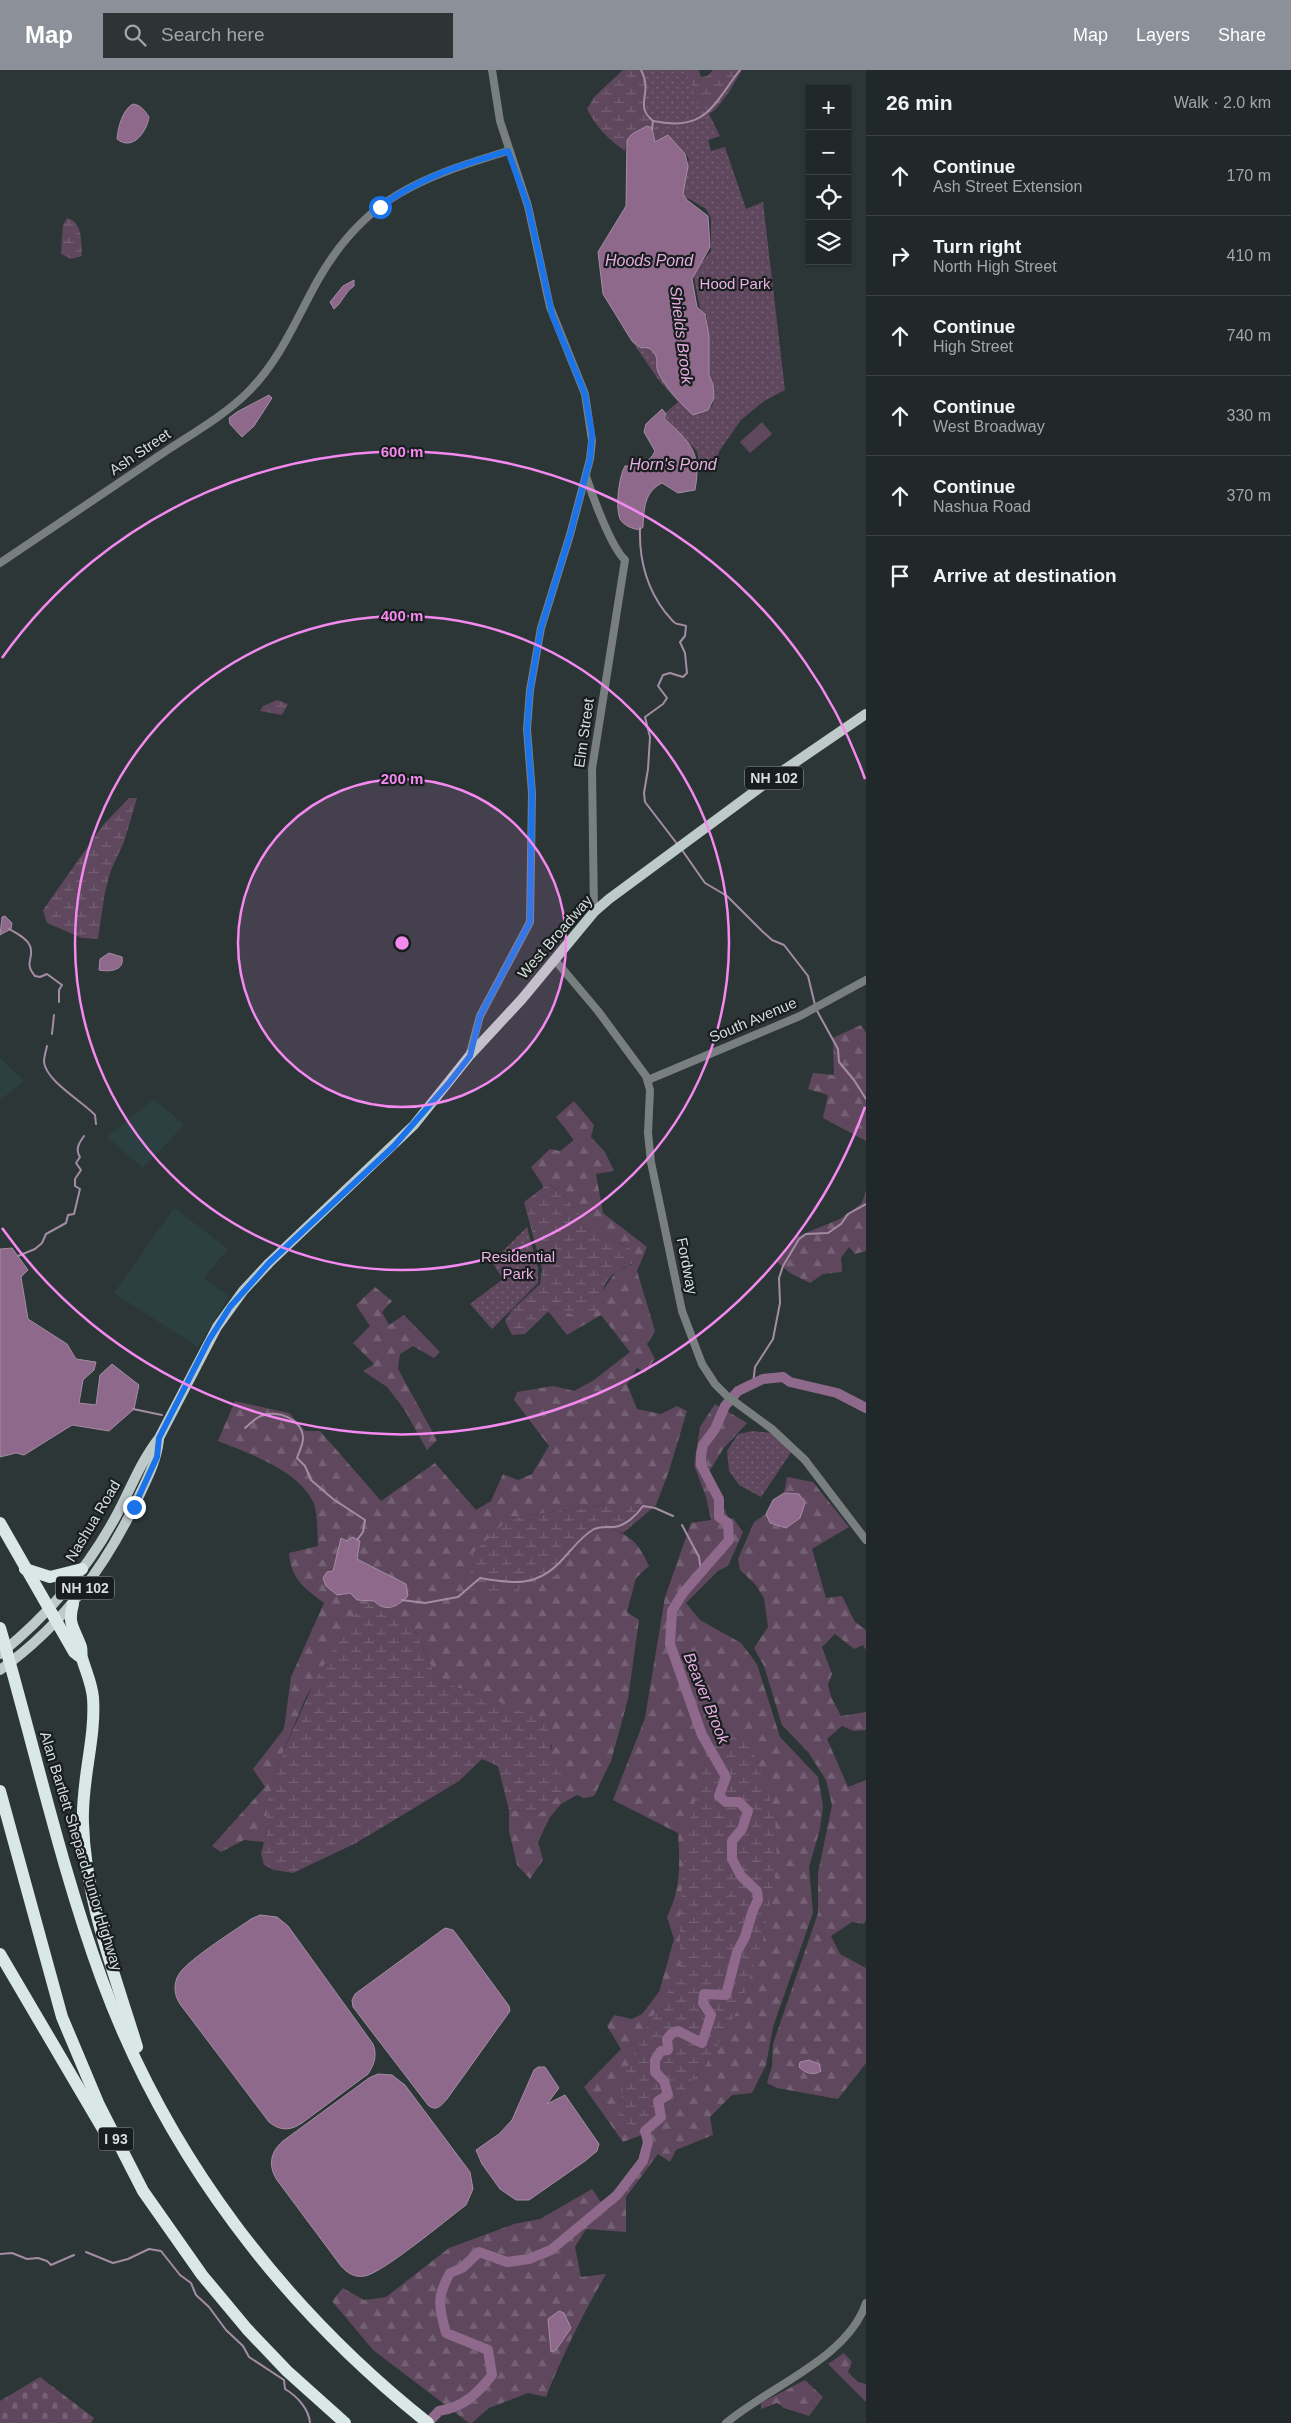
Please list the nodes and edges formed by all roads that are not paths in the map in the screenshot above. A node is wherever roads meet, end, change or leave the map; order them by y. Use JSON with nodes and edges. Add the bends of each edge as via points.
{"nodes":[{"id":1,"x":492,"y":70,"type":"edge"},
{"id":2,"x":508,"y":151,"type":"junction"},
{"id":3,"x":586,"y":474,"type":"junction"},
{"id":4,"x":0,"y":564,"type":"edge"},
{"id":5,"x":866,"y":714,"type":"edge"},
{"id":6,"x":594,"y":912,"type":"junction"},
{"id":7,"x":555,"y":960,"type":"junction"},
{"id":8,"x":866,"y":980,"type":"edge"},
{"id":9,"x":470,"y":1056,"type":"junction"},
{"id":10,"x":648,"y":1080,"type":"junction"},
{"id":11,"x":286,"y":1247,"type":"joint"},
{"id":12,"x":159,"y":1438,"type":"junction"},
{"id":13,"x":0,"y":1523,"type":"edge"},
{"id":14,"x":866,"y":1540,"type":"edge"},
{"id":15,"x":25,"y":1569,"type":"junction"},
{"id":16,"x":82,"y":1570,"type":"junction"},
{"id":17,"x":73,"y":1604,"type":"junction"},
{"id":18,"x":49,"y":1610,"type":"junction"},
{"id":19,"x":56,"y":1622,"type":"junction"},
{"id":20,"x":0,"y":1628,"type":"edge"},
{"id":21,"x":0,"y":1654,"type":"edge"},
{"id":22,"x":81,"y":1658,"type":"junction"},
{"id":23,"x":0,"y":1670,"type":"edge"},
{"id":24,"x":0,"y":1791,"type":"edge"},
{"id":25,"x":0,"y":1954,"type":"edge"},
{"id":26,"x":151,"y":2089,"type":"junction"},
{"id":27,"x":143,"y":2191,"type":"junction"},
{"id":28,"x":866,"y":2302,"type":"edge"},
{"id":29,"x":424,"y":2420,"type":"edge"},
{"id":30,"x":345,"y":2423,"type":"edge"},
{"id":31,"x":726,"y":2423,"type":"edge"}],
"edges":[{"from":1,"to":2,"type":"street"},
{"from":2,"to":3,"type":"street","via":[[528,206],[552,314],[588,403],[592,441]]},
{"from":2,"to":4,"type":"street","name":"Ash Street","via":[[424,179],[371,214],[328,264],[283,349],[247,393]]},
{"from":3,"to":6,"type":"street","name":"Elm Street","via":[[602,516],[625,560],[592,769]]},
{"from":3,"to":9,"type":"street","via":[[541,628],[530,690],[527,729],[532,792],[530,922],[480,1016]]},
{"from":5,"to":6,"type":"main road","name":"West Broadway","number":"NH 102","via":[[680,846]]},
{"from":6,"to":7,"type":"main road","name":"West Broadway","number":"NH 102"},
{"from":7,"to":9,"type":"main road","name":"West Broadway","number":"NH 102"},
{"from":7,"to":10,"type":"street","name":"Fordway","via":[[598,1011]]},
{"from":8,"to":10,"type":"street","name":"South Avenue","via":[[816,1008]]},
{"from":9,"to":11,"type":"main road","name":"West Broadway","number":"NH 102","via":[[398,1142]]},
{"from":10,"to":14,"type":"street","name":"Fordway","via":[[650,1154],[682,1311],[702,1364],[727,1396],[772,1429],[805,1460]]},
{"from":11,"to":12,"type":"main road","name":"Nashua Road","number":"NH 102","via":[[248,1285],[220,1322]]},
{"from":12,"to":16,"type":"main road","name":"Nashua Road","number":"NH 102","via":[[147,1453],[116,1517]]},
{"from":12,"to":17,"type":"main road","name":"Nashua Road","number":"NH 102","via":[[157,1457],[125,1525]]},
{"from":13,"to":15,"type":"highway"},
{"from":15,"to":16,"type":"highway","via":[[50,1577]]},
{"from":15,"to":18,"type":"highway"},
{"from":16,"to":18,"type":"main road","name":"Nashua Road","number":"NH 102"},
{"from":17,"to":19,"type":"main road","name":"Nashua Road","number":"NH 102"},
{"from":17,"to":22,"type":"highway","via":[[70,1620],[81,1648]]},
{"from":18,"to":19,"type":"highway"},
{"from":18,"to":21,"type":"main road","name":"Nashua Road","number":"NH 102"},
{"from":19,"to":22,"type":"highway"},
{"from":19,"to":23,"type":"main road","name":"Nashua Road","number":"NH 102"},
{"from":20,"to":26,"type":"highway","name":"Alan Bartlett Shepard Junior Highway","via":[[87,1935],[114,2010]]},
{"from":22,"to":26,"type":"highway","via":[[93,1700],[83,1800],[88,1878],[97,1917]]},
{"from":24,"to":27,"type":"highway","number":"I 93","via":[[62,2017],[100,2106]]},
{"from":25,"to":27,"type":"highway","via":[[64,2066]]},
{"from":26,"to":29,"type":"highway","name":"Alan Bartlett Shepard Junior Highway","via":[[206,2184],[273,2274],[341,2347]]},
{"from":27,"to":30,"type":"highway","number":"I 93","via":[[202,2275],[240,2322]]},
{"from":28,"to":31,"type":"street","via":[[854,2327],[832,2351]]}]}
